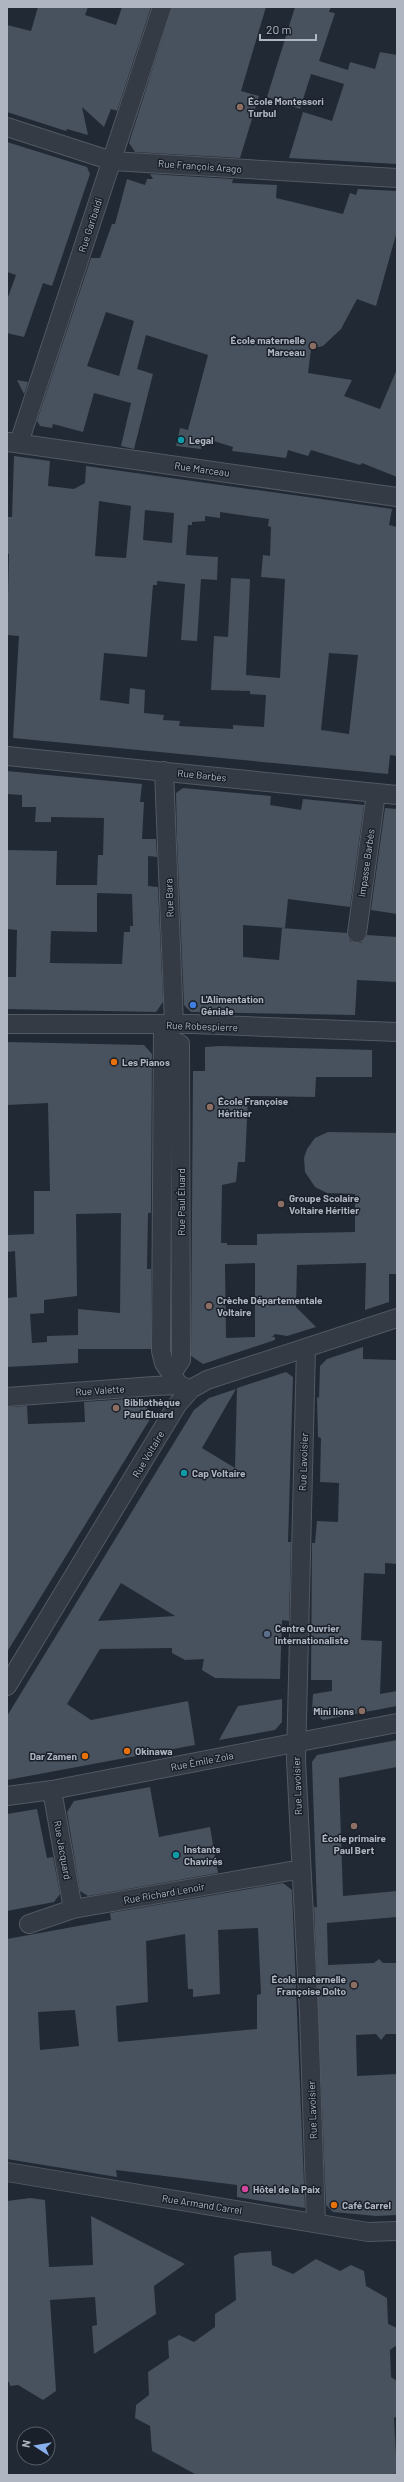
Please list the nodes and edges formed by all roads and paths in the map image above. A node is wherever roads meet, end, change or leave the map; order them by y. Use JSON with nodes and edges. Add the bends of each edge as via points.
{"nodes":[{"id":1,"x":162,"y":7,"type":"edge"},
{"id":2,"x":7,"y":128,"type":"edge"},
{"id":3,"x":112,"y":161,"type":"junction"},
{"id":4,"x":397,"y":178,"type":"edge"},
{"id":5,"x":13,"y":443,"type":"edge"},
{"id":6,"x":397,"y":497,"type":"edge"},
{"id":7,"x":7,"y":756,"type":"edge"},
{"id":8,"x":164,"y":771,"type":"junction"},
{"id":9,"x":376,"y":793,"type":"junction"},
{"id":10,"x":397,"y":795,"type":"edge"},
{"id":11,"x":357,"y":933,"type":"dead end"},
{"id":12,"x":7,"y":1024,"type":"edge"},
{"id":13,"x":167,"y":1028,"type":"junction"},
{"id":14,"x":397,"y":1032,"type":"edge"},
{"id":15,"x":397,"y":1318,"type":"edge"},
{"id":16,"x":306,"y":1348,"type":"junction"},
{"id":17,"x":180,"y":1383,"type":"junction"},
{"id":18,"x":7,"y":1396,"type":"edge"},
{"id":19,"x":7,"y":1686,"type":"edge"},
{"id":20,"x":397,"y":1723,"type":"edge"},
{"id":21,"x":296,"y":1743,"type":"junction"},
{"id":22,"x":52,"y":1790,"type":"junction"},
{"id":23,"x":7,"y":1796,"type":"edge"},
{"id":24,"x":300,"y":1872,"type":"junction"},
{"id":25,"x":73,"y":1910,"type":"junction"},
{"id":26,"x":29,"y":1924,"type":"dead end"},
{"id":27,"x":7,"y":2172,"type":"edge"},
{"id":28,"x":316,"y":2223,"type":"junction"},
{"id":29,"x":397,"y":2231,"type":"edge"}],
"edges":[{"from":1,"to":3,"type":"street","name":"Rue Garibaldi"},
{"from":2,"to":3,"type":"street","name":"Rue François Arago"},
{"from":3,"to":4,"type":"street","name":"Rue François Arago"},
{"from":3,"to":5,"type":"street","name":"Rue Garibaldi"},
{"from":5,"to":6,"type":"street","name":"Rue Marceau"},
{"from":7,"to":8,"type":"street","name":"Rue Barbès"},
{"from":8,"to":9,"type":"street","name":"Rue Barbès"},
{"from":8,"to":13,"type":"street","name":"Rue Bara"},
{"from":9,"to":10,"type":"street","name":"Rue Barbès"},
{"from":9,"to":11,"type":"street","name":"Impasse Barbès"},
{"from":12,"to":13,"type":"street","name":"Rue Robespierre"},
{"from":13,"to":14,"type":"street","name":"Rue Robespierre"},
{"from":13,"to":17,"type":"street","name":"Rue Paul Éluard","via":[[161,1351],[164,1363]]},
{"from":15,"to":16,"type":"street","name":"Rue Voltaire"},
{"from":16,"to":17,"type":"street","name":"Rue Voltaire","via":[[206,1380]]},
{"from":16,"to":21,"type":"street","name":"Rue Lavoisier"},
{"from":17,"to":18,"type":"street","name":"Rue Valette"},
{"from":17,"to":19,"type":"street","name":"Rue Voltaire","via":[[178,1405]]},
{"from":20,"to":21,"type":"street","name":"Rue Émile Zola"},
{"from":21,"to":22,"type":"street","name":"Rue Émile Zola"},
{"from":21,"to":24,"type":"street","name":"Rue Lavoisier"},
{"from":22,"to":23,"type":"street","name":"Rue Émile Zola"},
{"from":22,"to":25,"type":"street","name":"Rue Jacquard"},
{"from":24,"to":25,"type":"street","name":"Rue Richard Lenoir","via":[[290,1871]]},
{"from":24,"to":28,"type":"street","name":"Rue Lavoisier","via":[[309,2014]]},
{"from":25,"to":26,"type":"street","name":"Rue Richard Lenoir"},
{"from":27,"to":28,"type":"street","name":"Rue Armand Carrel"},
{"from":28,"to":29,"type":"street","name":"Rue Armand Carrel","via":[[368,2232]]}]}
